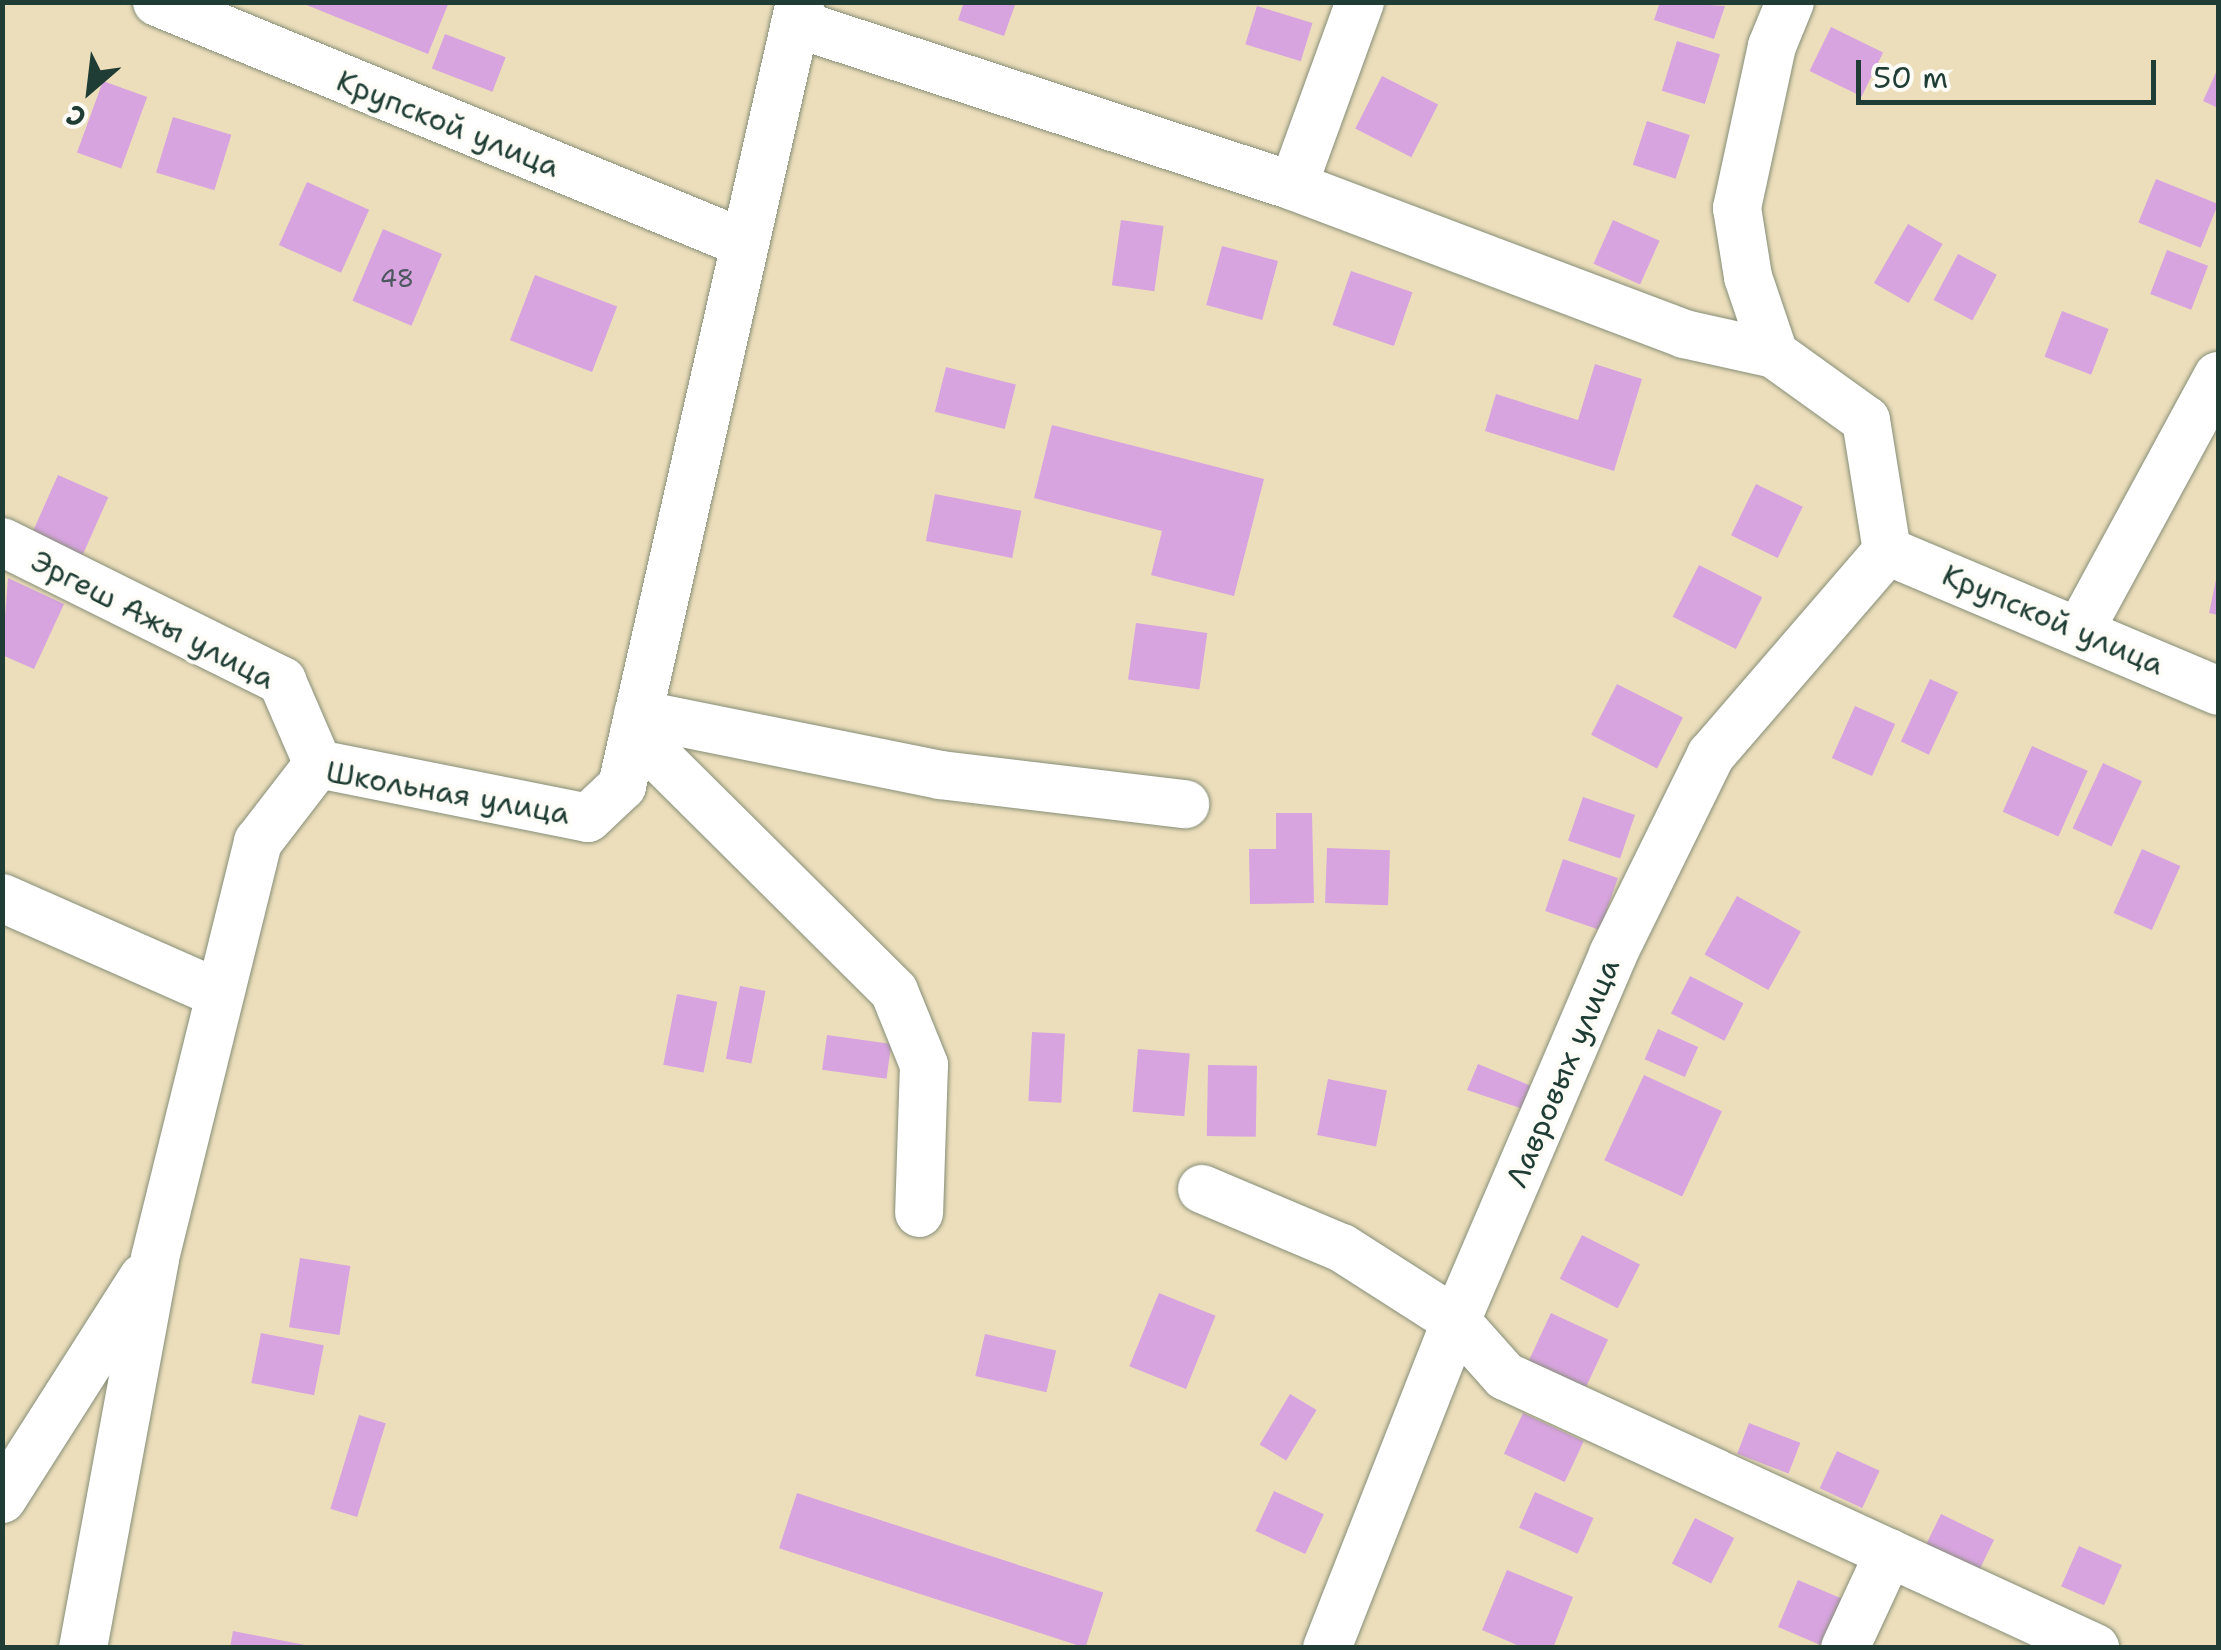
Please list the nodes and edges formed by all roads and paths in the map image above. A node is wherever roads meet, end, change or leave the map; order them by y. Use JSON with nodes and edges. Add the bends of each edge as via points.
{"nodes":[{"id":1,"x":158,"y":2,"type":"edge"},
{"id":2,"x":1360,"y":2,"type":"edge"},
{"id":3,"x":1790,"y":2,"type":"edge"},
{"id":4,"x":798,"y":13,"type":"edge"},
{"id":5,"x":1292,"y":186,"type":"junction"},
{"id":6,"x":741,"y":242,"type":"junction"},
{"id":7,"x":1774,"y":354,"type":"junction"},
{"id":8,"x":2218,"y":376,"type":"edge"},
{"id":9,"x":2,"y":542,"type":"edge"},
{"id":10,"x":1888,"y":550,"type":"junction"},
{"id":11,"x":2080,"y":630,"type":"junction"},
{"id":12,"x":2218,"y":691,"type":"edge"},
{"id":13,"x":636,"y":723,"type":"junction"},
{"id":14,"x":318,"y":764,"type":"junction"},
{"id":15,"x":1185,"y":804,"type":"dead end"},
{"id":16,"x":2,"y":898,"type":"edge"},
{"id":17,"x":218,"y":993,"type":"junction"},
{"id":18,"x":1202,"y":1189,"type":"dead end"},
{"id":19,"x":919,"y":1212,"type":"dead end"},
{"id":20,"x":155,"y":1258,"type":"junction"},
{"id":21,"x":1456,"y":1322,"type":"junction"},
{"id":22,"x":2,"y":1499,"type":"edge"},
{"id":23,"x":1889,"y":1553,"type":"junction"},
{"id":24,"x":83,"y":1648,"type":"edge"},
{"id":25,"x":1327,"y":1648,"type":"edge"},
{"id":26,"x":1845,"y":1648,"type":"edge"},
{"id":27,"x":2095,"y":1648,"type":"edge"}],
"edges":[{"from":1,"to":6,"type":"street","name":"Крупской улица"},
{"from":2,"to":5,"type":"street"},
{"from":3,"to":7,"type":"street","via":[[1772,46],[1736,208],[1748,277]]},
{"from":4,"to":5,"type":"street"},
{"from":4,"to":6,"type":"street","name":"Школьная улица"},
{"from":5,"to":7,"type":"street","via":[[1684,334]]},
{"from":6,"to":13,"type":"street","name":"Школьная улица"},
{"from":7,"to":10,"type":"street","via":[[1866,420]]},
{"from":8,"to":11,"type":"street"},
{"from":9,"to":14,"type":"street","name":"Эргеш Ажы улица","via":[[282,681]]},
{"from":10,"to":11,"type":"street","name":"Крупской улица"},
{"from":10,"to":21,"type":"street","name":"Лавровых улица","via":[[1711,755],[1613,954]]},
{"from":11,"to":12,"type":"street","name":"Крупской улица"},
{"from":13,"to":14,"type":"street","name":"Школьная улица","via":[[622,786],[588,818]]},
{"from":13,"to":15,"type":"street","via":[[940,775]]},
{"from":13,"to":19,"type":"street","via":[[894,992],[924,1065]]},
{"from":14,"to":17,"type":"street","name":"Школьная улица","via":[[258,842]]},
{"from":16,"to":17,"type":"street"},
{"from":17,"to":20,"type":"street","name":"Школьная улица"},
{"from":18,"to":21,"type":"street","via":[[1342,1248]]},
{"from":20,"to":22,"type":"street"},
{"from":20,"to":24,"type":"street","name":"Школьная улица"},
{"from":21,"to":23,"type":"street","via":[[1505,1376]]},
{"from":21,"to":25,"type":"street","name":"Лавровых улица"},
{"from":23,"to":26,"type":"street"},
{"from":23,"to":27,"type":"street"}]}
